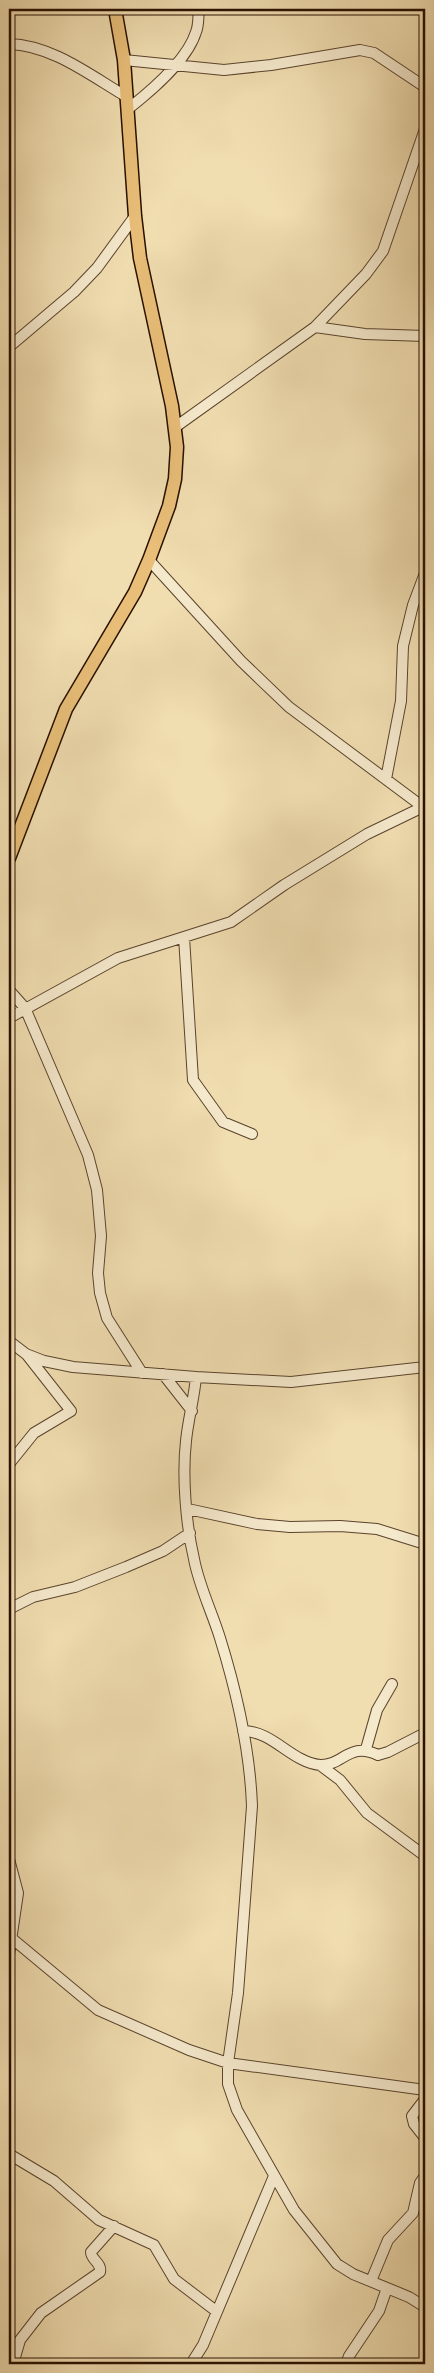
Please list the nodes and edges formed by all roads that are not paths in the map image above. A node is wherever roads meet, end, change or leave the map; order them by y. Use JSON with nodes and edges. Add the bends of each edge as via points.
{"nodes":[{"id":1,"x":116,"y":9,"type":"edge"},
{"id":2,"x":199,"y":9,"type":"edge"},
{"id":3,"x":9,"y":44,"type":"edge"},
{"id":4,"x":124,"y":60,"type":"junction"},
{"id":5,"x":174,"y":65,"type":"junction"},
{"id":6,"x":425,"y":87,"type":"edge"},
{"id":7,"x":127,"y":103,"type":"junction"},
{"id":8,"x":425,"y":129,"type":"edge"},
{"id":9,"x":135,"y":216,"type":"junction"},
{"id":10,"x":315,"y":328,"type":"junction"},
{"id":11,"x":425,"y":336,"type":"edge"},
{"id":12,"x":9,"y":347,"type":"edge"},
{"id":13,"x":174,"y":428,"type":"junction"},
{"id":14,"x":149,"y":560,"type":"junction"},
{"id":15,"x":425,"y":573,"type":"edge"},
{"id":16,"x":386,"y":779,"type":"junction"},
{"id":17,"x":424,"y":806,"type":"edge"},
{"id":18,"x":9,"y":858,"type":"edge"},
{"id":19,"x":184,"y":937,"type":"junction"},
{"id":20,"x":9,"y":990,"type":"edge"},
{"id":21,"x":25,"y":1008,"type":"junction"},
{"id":22,"x":9,"y":1018,"type":"edge"},
{"id":23,"x":252,"y":1134,"type":"dead end"},
{"id":24,"x":9,"y":1341,"type":"edge"},
{"id":25,"x":26,"y":1354,"type":"junction"},
{"id":26,"x":425,"y":1367,"type":"edge"},
{"id":27,"x":142,"y":1373,"type":"junction"},
{"id":28,"x":163,"y":1374,"type":"junction"},
{"id":29,"x":196,"y":1377,"type":"junction"},
{"id":30,"x":192,"y":1411,"type":"junction"},
{"id":31,"x":9,"y":1464,"type":"edge"},
{"id":32,"x":188,"y":1509,"type":"junction"},
{"id":33,"x":190,"y":1533,"type":"junction"},
{"id":34,"x":425,"y":1544,"type":"edge"},
{"id":35,"x":9,"y":1609,"type":"edge"},
{"id":36,"x":392,"y":1684,"type":"dead end"},
{"id":37,"x":243,"y":1731,"type":"junction"},
{"id":38,"x":425,"y":1733,"type":"edge"},
{"id":39,"x":366,"y":1749,"type":"junction"},
{"id":40,"x":320,"y":1764,"type":"junction"},
{"id":41,"x":425,"y":1856,"type":"edge"},
{"id":42,"x":9,"y":1859,"type":"edge"},
{"id":43,"x":10,"y":1937,"type":"edge"},
{"id":44,"x":9,"y":1954,"type":"edge"},
{"id":45,"x":228,"y":2063,"type":"junction"},
{"id":46,"x":425,"y":2090,"type":"edge"},
{"id":47,"x":425,"y":2099,"type":"edge"},
{"id":48,"x":425,"y":2138,"type":"edge"},
{"id":49,"x":9,"y":2154,"type":"edge"},
{"id":50,"x":274,"y":2176,"type":"junction"},
{"id":51,"x":425,"y":2176,"type":"edge"},
{"id":52,"x":114,"y":2226,"type":"junction"},
{"id":53,"x":371,"y":2281,"type":"junction"},
{"id":54,"x":387,"y":2288,"type":"junction"},
{"id":55,"x":425,"y":2307,"type":"edge"},
{"id":56,"x":216,"y":2311,"type":"junction"},
{"id":57,"x":13,"y":2364,"type":"edge"},
{"id":58,"x":191,"y":2364,"type":"edge"},
{"id":59,"x":346,"y":2364,"type":"edge"}],
"edges":[{"from":1,"to":4,"type":"main road"},
{"from":2,"to":5,"type":"street","via":[[192,44]]},
{"from":3,"to":7,"type":"street","via":[[40,50],[66,61]]},
{"from":4,"to":5,"type":"street"},
{"from":4,"to":7,"type":"main road"},
{"from":5,"to":6,"type":"street","via":[[224,70],[360,50],[374,53]]},
{"from":5,"to":7,"type":"street","via":[[160,82]]},
{"from":7,"to":9,"type":"main road"},
{"from":8,"to":10,"type":"street","via":[[383,252]]},
{"from":9,"to":12,"type":"street","via":[[97,268],[74,292]]},
{"from":9,"to":13,"type":"main road","via":[[140,258]]},
{"from":10,"to":11,"type":"street"},
{"from":10,"to":13,"type":"street"},
{"from":13,"to":14,"type":"main road","via":[[176,479]]},
{"from":14,"to":16,"type":"street","via":[[241,662],[288,707]]},
{"from":14,"to":18,"type":"main road","via":[[135,592],[66,709]]},
{"from":15,"to":16,"type":"street","via":[[403,646],[401,701]]},
{"from":16,"to":17,"type":"street"},
{"from":17,"to":19,"type":"street","via":[[367,834],[284,885],[232,922]]},
{"from":19,"to":21,"type":"street","via":[[118,958]]},
{"from":19,"to":23,"type":"street","via":[[193,1080],[223,1122]]},
{"from":20,"to":21,"type":"street"},
{"from":21,"to":22,"type":"street"},
{"from":21,"to":27,"type":"street","via":[[88,1155],[97,1190],[101,1236],[98,1273],[107,1318]]},
{"from":24,"to":25,"type":"street"},
{"from":25,"to":27,"type":"street","via":[[73,1367]]},
{"from":25,"to":31,"type":"street","via":[[71,1411],[34,1433]]},
{"from":26,"to":29,"type":"street","via":[[291,1382]]},
{"from":27,"to":28,"type":"street"},
{"from":28,"to":29,"type":"street"},
{"from":28,"to":30,"type":"street"},
{"from":29,"to":30,"type":"street"},
{"from":30,"to":32,"type":"street","via":[[186,1442]]},
{"from":32,"to":33,"type":"street"},
{"from":32,"to":34,"type":"street","via":[[266,1525],[377,1529]]},
{"from":33,"to":35,"type":"street","via":[[163,1551],[126,1567],[75,1587],[32,1597]]},
{"from":33,"to":37,"type":"street","via":[[194,1559],[220,1640]]},
{"from":36,"to":39,"type":"street","via":[[377,1710]]},
{"from":37,"to":40,"type":"street","via":[[256,1731],[309,1762]]},
{"from":37,"to":45,"type":"street","via":[[252,1806],[238,1994]]},
{"from":38,"to":39,"type":"street","via":[[383,1754]]},
{"from":39,"to":40,"type":"street","via":[[349,1753],[329,1764]]},
{"from":40,"to":41,"type":"street","via":[[340,1780],[367,1813]]},
{"from":42,"to":43,"type":"street","via":[[18,1893]]},
{"from":43,"to":44,"type":"street"},
{"from":43,"to":45,"type":"street","via":[[98,2010],[157,2037]]},
{"from":45,"to":46,"type":"street"},
{"from":45,"to":50,"type":"street","via":[[228,2084],[237,2110]]},
{"from":47,"to":48,"type":"street","via":[[412,2116]]},
{"from":49,"to":52,"type":"street","via":[[54,2181],[99,2220]]},
{"from":50,"to":53,"type":"street","via":[[294,2210],[337,2264]]},
{"from":50,"to":56,"type":"street"},
{"from":51,"to":53,"type":"street","via":[[420,2183],[413,2213],[388,2240]]},
{"from":52,"to":56,"type":"street","via":[[154,2245],[174,2279]]},
{"from":52,"to":57,"type":"street","via":[[91,2252],[100,2272],[41,2313],[20,2340]]},
{"from":53,"to":54,"type":"street"},
{"from":54,"to":55,"type":"street"},
{"from":54,"to":59,"type":"street","via":[[379,2311]]},
{"from":56,"to":58,"type":"street","via":[[203,2345]]}]}
